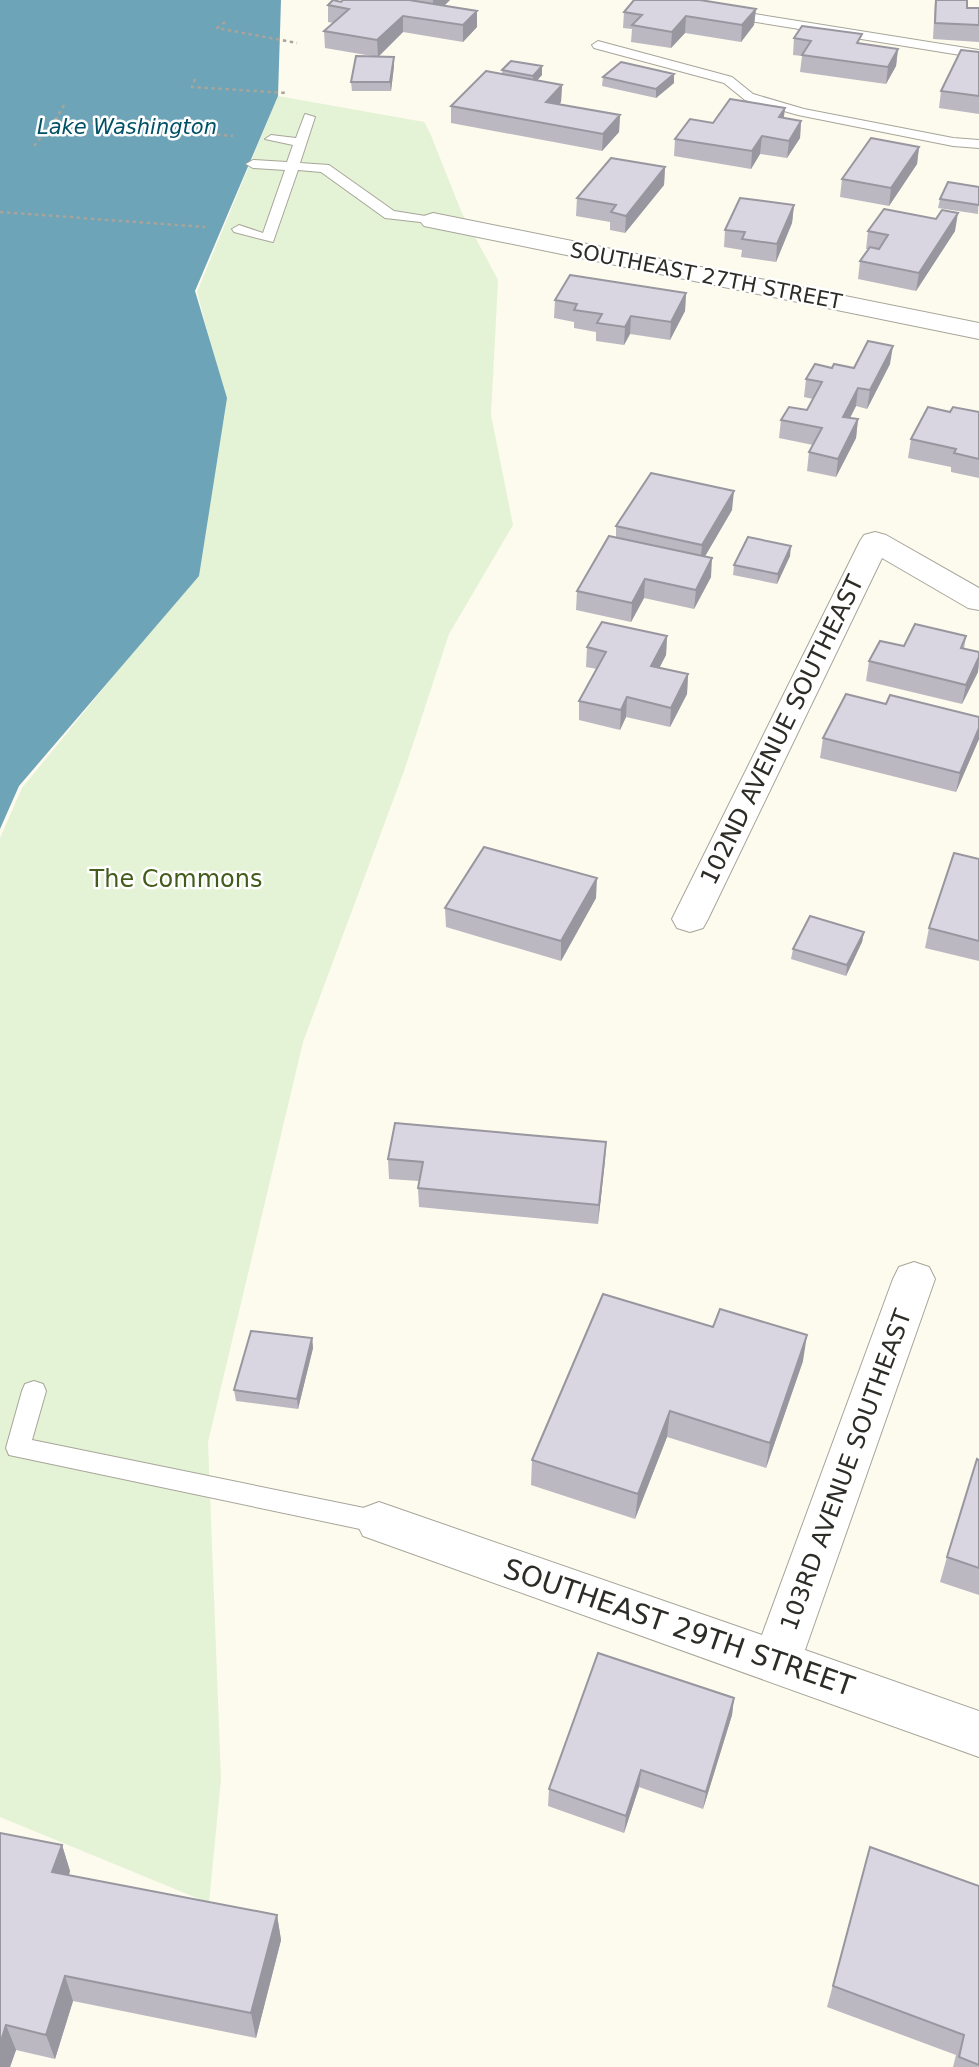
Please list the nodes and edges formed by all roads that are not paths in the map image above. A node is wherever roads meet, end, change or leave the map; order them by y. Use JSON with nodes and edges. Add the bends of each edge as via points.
{"nodes":[{"id":1,"x":715,"y":12,"type":"edge"},
{"id":2,"x":598,"y":45,"type":"dead end"},
{"id":3,"x":979,"y":54,"type":"edge"},
{"id":4,"x":309,"y":117,"type":"dead end"},
{"id":5,"x":271,"y":139,"type":"road end"},
{"id":6,"x":301,"y":142,"type":"junction"},
{"id":7,"x":979,"y":144,"type":"edge"},
{"id":8,"x":253,"y":164,"type":"dead end"},
{"id":9,"x":292,"y":166,"type":"junction"},
{"id":10,"x":433,"y":221,"type":"joint"},
{"id":11,"x":239,"y":229,"type":"dead end"},
{"id":12,"x":979,"y":331,"type":"edge"},
{"id":13,"x":979,"y":600,"type":"edge"},
{"id":14,"x":690,"y":919,"type":"dead end"},
{"id":15,"x":914,"y":1279,"type":"dead end"},
{"id":16,"x":34,"y":1391,"type":"dead end"},
{"id":17,"x":379,"y":1522,"type":"joint"},
{"id":18,"x":777,"y":1661,"type":"junction"},
{"id":19,"x":979,"y":1734,"type":"edge"}],
"edges":[{"from":1,"to":3,"type":"lane"},
{"from":2,"to":7,"type":"lane","via":[[728,80],[749,97],[802,113]]},
{"from":4,"to":6,"type":"lane"},
{"from":5,"to":6,"type":"lane"},
{"from":6,"to":9,"type":"lane"},
{"from":8,"to":9,"type":"lane"},
{"from":9,"to":10,"type":"lane","via":[[324,168],[390,215]]},
{"from":9,"to":11,"type":"lane","via":[[268,239]]},
{"from":10,"to":12,"type":"street","name":"SOUTHEAST 27TH STREET"},
{"from":13,"to":14,"type":"street","name":"102ND AVENUE SOUTHEAST","via":[[875,541]]},
{"from":15,"to":18,"type":"street","name":"103RD AVENUE SOUTHEAST"},
{"from":16,"to":17,"type":"lane","via":[[18,1448]]},
{"from":17,"to":18,"type":"street","name":"SOUTHEAST 29TH STREET"},
{"from":18,"to":19,"type":"street","name":"SOUTHEAST 29TH STREET"}]}
